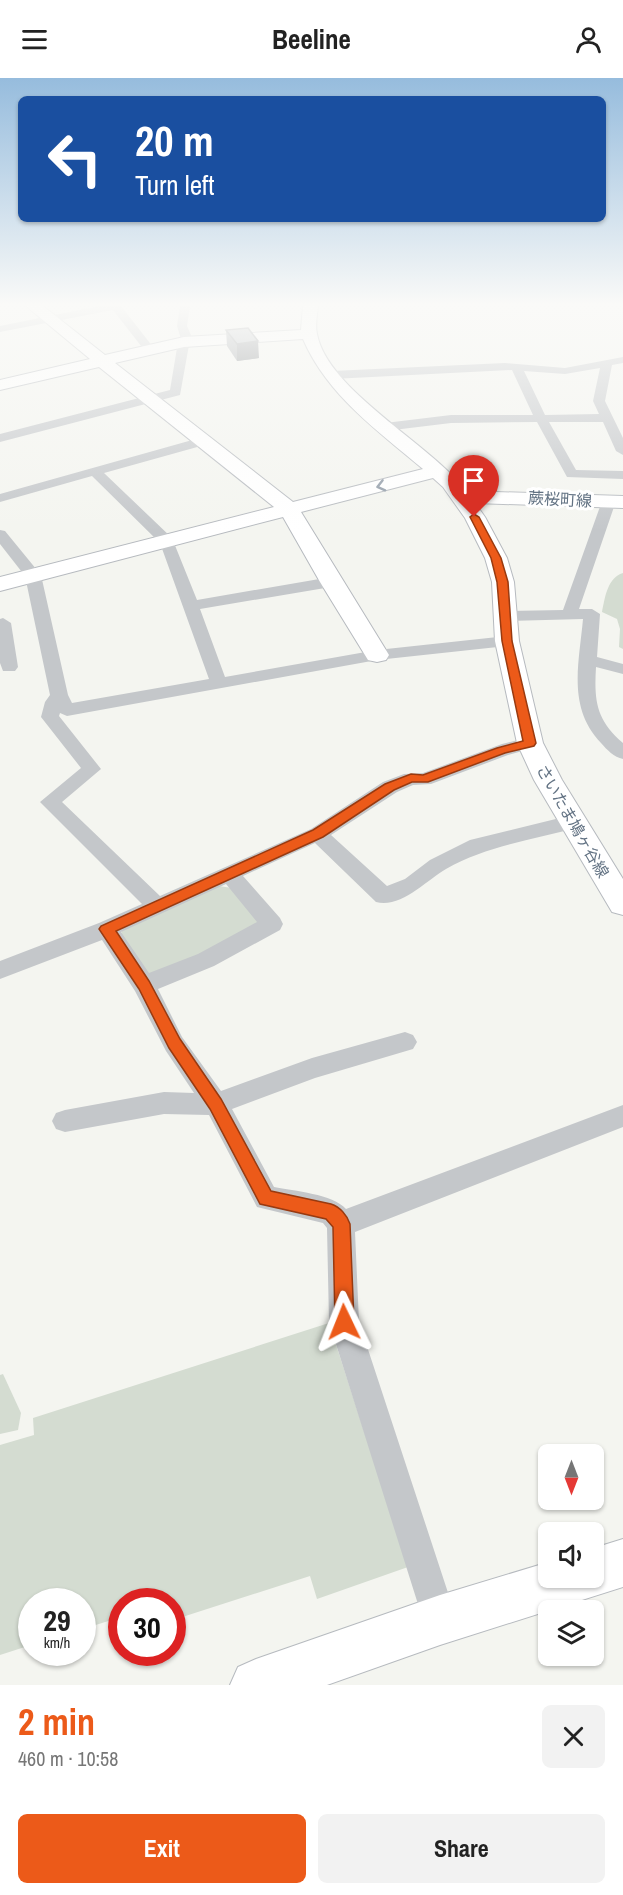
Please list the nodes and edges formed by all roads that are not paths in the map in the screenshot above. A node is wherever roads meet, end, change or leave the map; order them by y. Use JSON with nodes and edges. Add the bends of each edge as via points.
{"nodes":[{"id":1,"x":17,"y":381,"type":"edge"},
{"id":2,"x":128,"y":381,"type":"edge"},
{"id":3,"x":178,"y":381,"type":"edge"},
{"id":4,"x":338,"y":381,"type":"edge"},
{"id":5,"x":523,"y":381,"type":"edge"},
{"id":6,"x":603,"y":381,"type":"edge"},
{"id":7,"x":0,"y":385,"type":"edge"},
{"id":8,"x":151,"y":399,"type":"junction"},
{"id":9,"x":608,"y":418,"type":"junction"},
{"id":10,"x":541,"y":420,"type":"junction"},
{"id":11,"x":385,"y":427,"type":"junction"},
{"id":12,"x":0,"y":438,"type":"edge"},
{"id":13,"x":203,"y":441,"type":"junction"},
{"id":14,"x":623,"y":451,"type":"edge"},
{"id":15,"x":94,"y":471,"type":"junction"},
{"id":16,"x":438,"y":471,"type":"junction"},
{"id":17,"x":623,"y":475,"type":"edge"},
{"id":18,"x":461,"y":497,"type":"junction"},
{"id":19,"x":0,"y":498,"type":"edge"},
{"id":20,"x":616,"y":502,"type":"edge"},
{"id":21,"x":290,"y":509,"type":"junction"},
{"id":22,"x":0,"y":534,"type":"edge"},
{"id":23,"x":167,"y":541,"type":"junction"},
{"id":24,"x":33,"y":575,"type":"junction"},
{"id":25,"x":331,"y":582,"type":"junction"},
{"id":26,"x":0,"y":584,"type":"edge"},
{"id":27,"x":190,"y":606,"type":"junction"},
{"id":28,"x":570,"y":612,"type":"junction"},
{"id":29,"x":506,"y":616,"type":"junction"},
{"id":30,"x":0,"y":624,"type":"edge"},
{"id":31,"x":507,"y":641,"type":"junction"},
{"id":32,"x":377,"y":655,"type":"junction"},
{"id":33,"x":588,"y":660,"type":"junction"},
{"id":34,"x":9,"y":667,"type":"dead end"},
{"id":35,"x":623,"y":669,"type":"edge"},
{"id":36,"x":219,"y":683,"type":"junction"},
{"id":37,"x":59,"y":695,"type":"junction"},
{"id":38,"x":530,"y":743,"type":"junction"},
{"id":39,"x":623,"y":753,"type":"edge"},
{"id":40,"x":572,"y":822,"type":"junction"},
{"id":41,"x":318,"y":834,"type":"junction"},
{"id":42,"x":228,"y":873,"type":"junction"},
{"id":43,"x":623,"y":904,"type":"edge"},
{"id":44,"x":157,"y":906,"type":"junction"},
{"id":45,"x":106,"y":929,"type":"junction"},
{"id":46,"x":0,"y":970,"type":"edge"},
{"id":47,"x":144,"y":985,"type":"junction"},
{"id":48,"x":405,"y":1042,"type":"dead end"},
{"id":49,"x":216,"y":1104,"type":"junction"},
{"id":50,"x":623,"y":1116,"type":"edge"},
{"id":51,"x":66,"y":1121,"type":"dead end"},
{"id":52,"x":342,"y":1224,"type":"junction"},
{"id":53,"x":623,"y":1563,"type":"edge"},
{"id":54,"x":604,"y":1569,"type":"edge"},
{"id":55,"x":544,"y":1588,"type":"edge"},
{"id":56,"x":440,"y":1620,"type":"junction"},
{"id":57,"x":256,"y":1685,"type":"edge"}],
"edges":[{"from":1,"to":7,"type":"main road"},
{"from":2,"to":8,"type":"main road"},
{"from":3,"to":8,"type":"street","via":[[176,392]]},
{"from":4,"to":11,"type":"main road","name":"さいたま鳩ヶ谷線"},
{"from":5,"to":10,"type":"street"},
{"from":6,"to":9,"type":"street","via":[[599,401]]},
{"from":8,"to":12,"type":"street"},
{"from":8,"to":13,"type":"main road"},
{"from":9,"to":10,"type":"street"},
{"from":9,"to":14,"type":"street"},
{"from":10,"to":11,"type":"street","via":[[451,419]]},
{"from":10,"to":17,"type":"street","via":[[572,474]]},
{"from":11,"to":16,"type":"main road","name":"さいたま鳩ヶ谷線"},
{"from":13,"to":15,"type":"street"},
{"from":13,"to":21,"type":"main road"},
{"from":15,"to":19,"type":"street"},
{"from":15,"to":23,"type":"street"},
{"from":16,"to":18,"type":"main road","name":"さいたま鳩ヶ谷線"},
{"from":16,"to":21,"type":"main road","one_way":true},
{"from":18,"to":20,"type":"main road","name":"蕨桜町線"},
{"from":18,"to":29,"type":"main road","name":"さいたま鳩ヶ谷線","via":[[496,558]]},
{"from":20,"to":28,"type":"street"},
{"from":21,"to":23,"type":"main road"},
{"from":21,"to":25,"type":"main road"},
{"from":22,"to":24,"type":"street"},
{"from":23,"to":24,"type":"main road"},
{"from":23,"to":27,"type":"street"},
{"from":24,"to":26,"type":"main road"},
{"from":24,"to":37,"type":"street"},
{"from":25,"to":27,"type":"street"},
{"from":25,"to":32,"type":"main road"},
{"from":27,"to":36,"type":"street"},
{"from":28,"to":29,"type":"street"},
{"from":28,"to":33,"type":"street","via":[[592,614]]},
{"from":29,"to":31,"type":"main road","name":"さいたま鳩ヶ谷線"},
{"from":30,"to":34,"type":"street","via":[[3,623]]},
{"from":31,"to":32,"type":"street"},
{"from":31,"to":38,"type":"main road","name":"さいたま鳩ヶ谷線"},
{"from":32,"to":36,"type":"street"},
{"from":33,"to":35,"type":"street"},
{"from":33,"to":39,"type":"street","via":[[585,694],[589,712],[596,728]]},
{"from":36,"to":37,"type":"street","via":[[67,710]]},
{"from":37,"to":44,"type":"street","via":[[50,717],[92,769],[50,801]]},
{"from":38,"to":40,"type":"main road","name":"さいたま鳩ヶ谷線"},
{"from":38,"to":41,"type":"street","via":[[390,787]]},
{"from":40,"to":41,"type":"street","via":[[477,845],[384,896]]},
{"from":40,"to":43,"type":"main road","name":"さいたま鳩ヶ谷線"},
{"from":41,"to":42,"type":"street"},
{"from":42,"to":44,"type":"street"},
{"from":42,"to":47,"type":"street","via":[[272,924],[206,960]]},
{"from":44,"to":45,"type":"street"},
{"from":45,"to":46,"type":"street"},
{"from":45,"to":47,"type":"street"},
{"from":47,"to":49,"type":"street","via":[[174,1044]]},
{"from":48,"to":49,"type":"street","via":[[312,1068]]},
{"from":49,"to":51,"type":"street","via":[[164,1103]]},
{"from":49,"to":52,"type":"street","via":[[266,1198],[331,1212]]},
{"from":50,"to":52,"type":"street"},
{"from":52,"to":56,"type":"street","via":[[344,1322]]},
{"from":53,"to":54,"type":"main road"},
{"from":55,"to":56,"type":"main road"},
{"from":56,"to":57,"type":"main road"}]}
